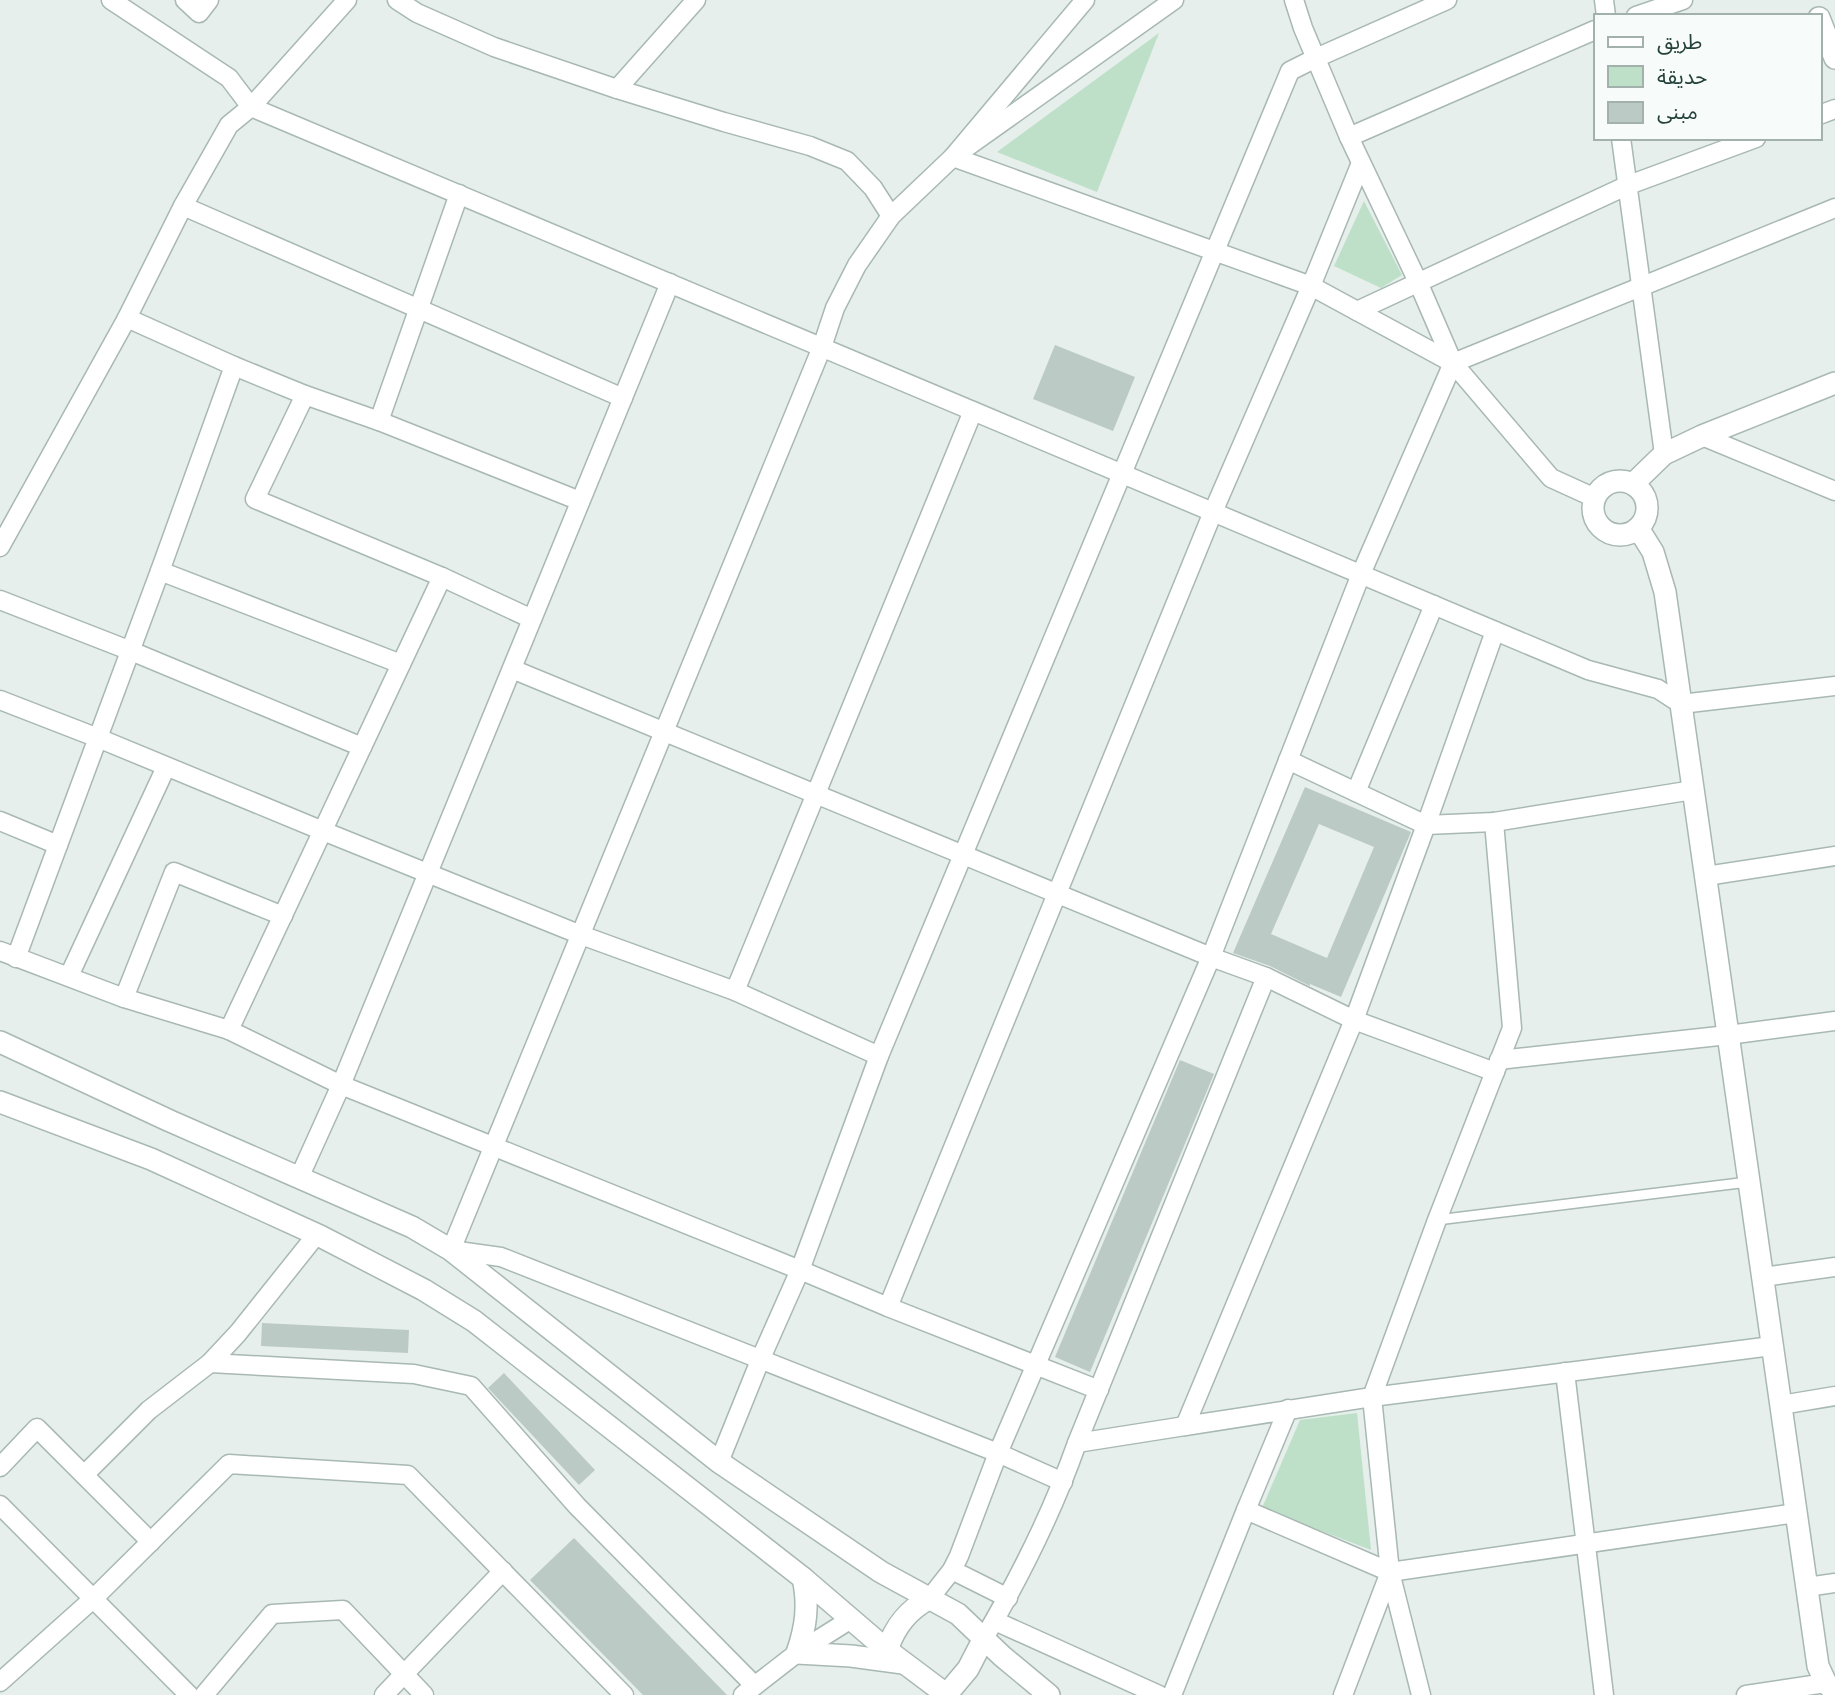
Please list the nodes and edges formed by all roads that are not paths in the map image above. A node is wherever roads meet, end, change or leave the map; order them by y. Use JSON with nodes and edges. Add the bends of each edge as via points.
{"nodes":[{"id":1,"x":111,"y":0,"type":"edge"},
{"id":2,"x":185,"y":0,"type":"edge"},
{"id":3,"x":209,"y":0,"type":"edge"},
{"id":4,"x":347,"y":0,"type":"edge"},
{"id":5,"x":397,"y":0,"type":"edge"},
{"id":6,"x":696,"y":0,"type":"edge"},
{"id":7,"x":1085,"y":0,"type":"edge"},
{"id":8,"x":1174,"y":0,"type":"edge"},
{"id":9,"x":1294,"y":0,"type":"edge"},
{"id":10,"x":1447,"y":0,"type":"edge"},
{"id":11,"x":1683,"y":0,"type":"edge"},
{"id":12,"x":1642,"y":14,"type":"edge"},
{"id":13,"x":1821,"y":22,"type":"edge"},
{"id":14,"x":1594,"y":30,"type":"edge"},
{"id":15,"x":1316,"y":58,"type":"junction"},
{"id":16,"x":1835,"y":58,"type":"edge"},
{"id":17,"x":617,"y":89,"type":"junction"},
{"id":18,"x":251,"y":107,"type":"junction"},
{"id":19,"x":1349,"y":137,"type":"junction"},
{"id":20,"x":1620,"y":140,"type":"edge"},
{"id":21,"x":1751,"y":140,"type":"edge"},
{"id":22,"x":953,"y":157,"type":"junction"},
{"id":23,"x":1361,"y":163,"type":"junction"},
{"id":24,"x":1626,"y":186,"type":"junction"},
{"id":25,"x":459,"y":194,"type":"junction"},
{"id":26,"x":183,"y":206,"type":"junction"},
{"id":27,"x":1835,"y":208,"type":"edge"},
{"id":28,"x":891,"y":216,"type":"junction"},
{"id":29,"x":1215,"y":250,"type":"junction"},
{"id":30,"x":1418,"y":282,"type":"junction"},
{"id":31,"x":670,"y":283,"type":"junction"},
{"id":32,"x":1311,"y":286,"type":"junction"},
{"id":33,"x":1642,"y":288,"type":"junction"},
{"id":34,"x":419,"y":308,"type":"junction"},
{"id":35,"x":1357,"y":311,"type":"junction"},
{"id":36,"x":127,"y":317,"type":"junction"},
{"id":37,"x":822,"y":347,"type":"junction"},
{"id":38,"x":1453,"y":363,"type":"junction"},
{"id":39,"x":234,"y":366,"type":"junction"},
{"id":40,"x":1835,"y":383,"type":"edge"},
{"id":41,"x":305,"y":395,"type":"junction"},
{"id":42,"x":623,"y":398,"type":"junction"},
{"id":43,"x":973,"y":411,"type":"junction"},
{"id":44,"x":379,"y":421,"type":"junction"},
{"id":45,"x":1702,"y":436,"type":"junction"},
{"id":46,"x":1664,"y":453,"type":"junction"},
{"id":47,"x":1121,"y":473,"type":"junction"},
{"id":48,"x":1633,"y":484,"type":"junction"},
{"id":49,"x":1835,"y":491,"type":"edge"},
{"id":50,"x":1595,"y":498,"type":"junction"},
{"id":51,"x":580,"y":502,"type":"junction"},
{"id":52,"x":1213,"y":512,"type":"junction"},
{"id":53,"x":1638,"y":528,"type":"junction"},
{"id":54,"x":0,"y":547,"type":"edge"},
{"id":55,"x":160,"y":571,"type":"junction"},
{"id":56,"x":1361,"y":574,"type":"junction"},
{"id":57,"x":442,"y":577,"type":"junction"},
{"id":58,"x":0,"y":600,"type":"edge"},
{"id":59,"x":1434,"y":605,"type":"junction"},
{"id":60,"x":532,"y":619,"type":"junction"},
{"id":61,"x":1495,"y":631,"type":"junction"},
{"id":62,"x":131,"y":651,"type":"junction"},
{"id":63,"x":401,"y":664,"type":"junction"},
{"id":64,"x":512,"y":669,"type":"junction"},
{"id":65,"x":1835,"y":686,"type":"edge"},
{"id":66,"x":0,"y":700,"type":"edge"},
{"id":67,"x":1681,"y":705,"type":"junction"},
{"id":68,"x":664,"y":732,"type":"junction"},
{"id":69,"x":98,"y":738,"type":"junction"},
{"id":70,"x":362,"y":747,"type":"junction"},
{"id":71,"x":1288,"y":760,"type":"junction"},
{"id":72,"x":166,"y":766,"type":"junction"},
{"id":73,"x":1693,"y":790,"type":"junction"},
{"id":74,"x":1356,"y":792,"type":"junction"},
{"id":75,"x":816,"y":794,"type":"junction"},
{"id":76,"x":0,"y":821,"type":"edge"},
{"id":77,"x":1494,"y":822,"type":"junction"},
{"id":78,"x":1426,"y":825,"type":"junction"},
{"id":79,"x":323,"y":831,"type":"junction"},
{"id":80,"x":58,"y":845,"type":"junction"},
{"id":81,"x":962,"y":855,"type":"junction"},
{"id":82,"x":1835,"y":856,"type":"edge"},
{"id":83,"x":428,"y":873,"type":"junction"},
{"id":84,"x":1706,"y":876,"type":"junction"},
{"id":85,"x":1057,"y":894,"type":"junction"},
{"id":86,"x":283,"y":916,"type":"junction"},
{"id":87,"x":581,"y":935,"type":"junction"},
{"id":88,"x":8,"y":954,"type":"edge"},
{"id":89,"x":1211,"y":957,"type":"junction"},
{"id":90,"x":69,"y":976,"type":"junction"},
{"id":91,"x":1266,"y":978,"type":"junction"},
{"id":92,"x":735,"y":991,"type":"junction"},
{"id":93,"x":124,"y":998,"type":"junction"},
{"id":94,"x":1354,"y":1020,"type":"junction"},
{"id":95,"x":1835,"y":1021,"type":"edge"},
{"id":96,"x":229,"y":1030,"type":"junction"},
{"id":97,"x":1728,"y":1035,"type":"junction"},
{"id":98,"x":0,"y":1042,"type":"edge"},
{"id":99,"x":879,"y":1056,"type":"junction"},
{"id":100,"x":1497,"y":1066,"type":"junction"},
{"id":101,"x":341,"y":1085,"type":"junction"},
{"id":102,"x":0,"y":1102,"type":"edge"},
{"id":103,"x":494,"y":1146,"type":"junction"},
{"id":104,"x":299,"y":1178,"type":"junction"},
{"id":105,"x":1749,"y":1181,"type":"junction"},
{"id":106,"x":1437,"y":1220,"type":"junction"},
{"id":107,"x":317,"y":1234,"type":"junction"},
{"id":108,"x":451,"y":1250,"type":"junction"},
{"id":109,"x":1835,"y":1267,"type":"edge"},
{"id":110,"x":800,"y":1269,"type":"junction"},
{"id":111,"x":1763,"y":1277,"type":"junction"},
{"id":112,"x":888,"y":1307,"type":"junction"},
{"id":113,"x":1772,"y":1346,"type":"junction"},
{"id":114,"x":761,"y":1358,"type":"junction"},
{"id":115,"x":211,"y":1363,"type":"junction"},
{"id":116,"x":1036,"y":1365,"type":"junction"},
{"id":117,"x":1566,"y":1372,"type":"junction"},
{"id":118,"x":1099,"y":1390,"type":"junction"},
{"id":119,"x":1835,"y":1396,"type":"edge"},
{"id":120,"x":1372,"y":1397,"type":"junction"},
{"id":121,"x":1781,"y":1405,"type":"junction"},
{"id":122,"x":1288,"y":1409,"type":"junction"},
{"id":123,"x":1185,"y":1426,"type":"junction"},
{"id":124,"x":1077,"y":1443,"type":"junction"},
{"id":125,"x":998,"y":1453,"type":"junction"},
{"id":126,"x":719,"y":1462,"type":"junction"},
{"id":127,"x":0,"y":1467,"type":"edge"},
{"id":128,"x":84,"y":1475,"type":"junction"},
{"id":129,"x":1063,"y":1482,"type":"junction"},
{"id":130,"x":0,"y":1505,"type":"edge"},
{"id":131,"x":1246,"y":1510,"type":"junction"},
{"id":132,"x":1796,"y":1513,"type":"junction"},
{"id":133,"x":151,"y":1542,"type":"junction"},
{"id":134,"x":1586,"y":1543,"type":"junction"},
{"id":135,"x":951,"y":1570,"type":"junction"},
{"id":136,"x":503,"y":1571,"type":"junction"},
{"id":137,"x":1390,"y":1572,"type":"junction"},
{"id":138,"x":803,"y":1578,"type":"junction"},
{"id":139,"x":1835,"y":1583,"type":"edge"},
{"id":140,"x":1807,"y":1587,"type":"junction"},
{"id":141,"x":94,"y":1598,"type":"junction"},
{"id":142,"x":930,"y":1598,"type":"junction"},
{"id":143,"x":1008,"y":1598,"type":"junction"},
{"id":144,"x":851,"y":1619,"type":"junction"},
{"id":145,"x":995,"y":1621,"type":"junction"},
{"id":146,"x":984,"y":1640,"type":"junction"},
{"id":147,"x":887,"y":1650,"type":"junction"},
{"id":148,"x":797,"y":1653,"type":"junction"},
{"id":149,"x":906,"y":1665,"type":"junction"},
{"id":150,"x":404,"y":1676,"type":"junction"},
{"id":151,"x":0,"y":1682,"type":"edge"},
{"id":152,"x":1831,"y":1688,"type":"edge"},
{"id":153,"x":748,"y":1690,"type":"edge"},
{"id":154,"x":189,"y":1695,"type":"edge"},
{"id":155,"x":204,"y":1695,"type":"edge"},
{"id":156,"x":384,"y":1695,"type":"edge"},
{"id":157,"x":424,"y":1695,"type":"edge"},
{"id":158,"x":624,"y":1695,"type":"edge"},
{"id":159,"x":916,"y":1695,"type":"edge"},
{"id":160,"x":947,"y":1695,"type":"edge"},
{"id":161,"x":1049,"y":1695,"type":"edge"},
{"id":162,"x":1159,"y":1695,"type":"edge"},
{"id":163,"x":1171,"y":1695,"type":"edge"},
{"id":164,"x":1343,"y":1695,"type":"edge"},
{"id":165,"x":1421,"y":1695,"type":"edge"},
{"id":166,"x":1604,"y":1695,"type":"edge"},
{"id":167,"x":1746,"y":1695,"type":"edge"}],
"edges":[{"from":1,"to":18,"type":"street","via":[[229,78]]},
{"from":2,"to":3,"type":"street","via":[[199,13]]},
{"from":4,"to":18,"type":"street"},
{"from":5,"to":17,"type":"street","via":[[494,47]]},
{"from":6,"to":17,"type":"street"},
{"from":7,"to":22,"type":"street"},
{"from":8,"to":22,"type":"street"},
{"from":9,"to":15,"type":"street"},
{"from":10,"to":15,"type":"street"},
{"from":11,"to":12,"type":"street"},
{"from":13,"to":16,"type":"street"},
{"from":14,"to":19,"type":"street"},
{"from":15,"to":19,"type":"street"},
{"from":15,"to":29,"type":"street","via":[[1290,71]]},
{"from":17,"to":28,"type":"street","via":[[847,161]]},
{"from":18,"to":25,"type":"street"},
{"from":18,"to":26,"type":"street","via":[[229,125]]},
{"from":19,"to":23,"type":"street"},
{"from":20,"to":24,"type":"street"},
{"from":21,"to":24,"type":"street"},
{"from":22,"to":28,"type":"street"},
{"from":22,"to":29,"type":"street"},
{"from":23,"to":30,"type":"street"},
{"from":23,"to":32,"type":"street"},
{"from":24,"to":30,"type":"street"},
{"from":24,"to":33,"type":"street"},
{"from":25,"to":31,"type":"street"},
{"from":25,"to":34,"type":"street"},
{"from":26,"to":34,"type":"street"},
{"from":26,"to":36,"type":"street"},
{"from":27,"to":33,"type":"street"},
{"from":28,"to":37,"type":"street","via":[[857,265]]},
{"from":29,"to":32,"type":"street"},
{"from":29,"to":47,"type":"street"},
{"from":30,"to":35,"type":"street"},
{"from":30,"to":38,"type":"street"},
{"from":31,"to":37,"type":"street"},
{"from":31,"to":42,"type":"street"},
{"from":32,"to":35,"type":"street"},
{"from":32,"to":52,"type":"street"},
{"from":33,"to":38,"type":"street"},
{"from":33,"to":46,"type":"street"},
{"from":34,"to":42,"type":"street"},
{"from":34,"to":44,"type":"street"},
{"from":35,"to":38,"type":"street"},
{"from":36,"to":39,"type":"street"},
{"from":36,"to":54,"type":"street"},
{"from":37,"to":43,"type":"street"},
{"from":37,"to":68,"type":"street"},
{"from":38,"to":50,"type":"street","via":[[1551,478]]},
{"from":38,"to":56,"type":"street"},
{"from":39,"to":41,"type":"street"},
{"from":39,"to":55,"type":"street"},
{"from":40,"to":45,"type":"street"},
{"from":41,"to":44,"type":"street"},
{"from":41,"to":57,"type":"street","via":[[255,499]]},
{"from":42,"to":51,"type":"street"},
{"from":43,"to":47,"type":"street"},
{"from":43,"to":75,"type":"street"},
{"from":44,"to":51,"type":"street"},
{"from":45,"to":46,"type":"street"},
{"from":45,"to":49,"type":"street"},
{"from":46,"to":48,"type":"street"},
{"from":47,"to":52,"type":"street"},
{"from":47,"to":81,"type":"street"},
{"from":48,"to":50,"type":"street","via":[[1615,481]]},
{"from":48,"to":53,"type":"street","via":[[1647,505]]},
{"from":50,"to":53,"type":"street","via":[[1595,516],[1605,530],[1622,535]]},
{"from":51,"to":60,"type":"street"},
{"from":52,"to":56,"type":"street"},
{"from":52,"to":85,"type":"street"},
{"from":53,"to":67,"type":"street","via":[[1653,552],[1665,592]]},
{"from":55,"to":62,"type":"street"},
{"from":55,"to":63,"type":"street"},
{"from":56,"to":59,"type":"street"},
{"from":56,"to":71,"type":"street"},
{"from":57,"to":60,"type":"street"},
{"from":57,"to":63,"type":"street"},
{"from":58,"to":62,"type":"street"},
{"from":59,"to":61,"type":"street"},
{"from":59,"to":74,"type":"street"},
{"from":60,"to":64,"type":"street"},
{"from":61,"to":67,"type":"street","via":[[1588,670],[1658,689]]},
{"from":61,"to":78,"type":"street"},
{"from":62,"to":69,"type":"street"},
{"from":62,"to":70,"type":"street"},
{"from":63,"to":70,"type":"street"},
{"from":64,"to":68,"type":"street"},
{"from":64,"to":83,"type":"street"},
{"from":65,"to":67,"type":"street"},
{"from":66,"to":69,"type":"street"},
{"from":67,"to":73,"type":"street"},
{"from":68,"to":75,"type":"street"},
{"from":68,"to":87,"type":"street"},
{"from":69,"to":72,"type":"street"},
{"from":69,"to":80,"type":"street"},
{"from":70,"to":79,"type":"street"},
{"from":71,"to":74,"type":"street"},
{"from":71,"to":89,"type":"street"},
{"from":72,"to":79,"type":"street"},
{"from":72,"to":90,"type":"street"},
{"from":73,"to":77,"type":"street"},
{"from":73,"to":84,"type":"street"},
{"from":74,"to":78,"type":"street"},
{"from":75,"to":81,"type":"street"},
{"from":75,"to":92,"type":"street"},
{"from":76,"to":80,"type":"street"},
{"from":77,"to":78,"type":"street"},
{"from":77,"to":100,"type":"street","via":[[1512,1028]]},
{"from":78,"to":94,"type":"street"},
{"from":79,"to":83,"type":"street"},
{"from":79,"to":86,"type":"street"},
{"from":80,"to":88,"type":"street"},
{"from":81,"to":85,"type":"street"},
{"from":81,"to":99,"type":"street"},
{"from":82,"to":84,"type":"street"},
{"from":83,"to":87,"type":"street"},
{"from":83,"to":101,"type":"street"},
{"from":84,"to":97,"type":"street"},
{"from":85,"to":89,"type":"street"},
{"from":85,"to":112,"type":"street"},
{"from":86,"to":93,"type":"street","via":[[174,872]]},
{"from":86,"to":96,"type":"street"},
{"from":87,"to":92,"type":"street"},
{"from":87,"to":103,"type":"street"},
{"from":88,"to":90,"type":"street"},
{"from":89,"to":91,"type":"street"},
{"from":89,"to":116,"type":"street"},
{"from":90,"to":93,"type":"street"},
{"from":91,"to":94,"type":"street"},
{"from":91,"to":118,"type":"street"},
{"from":92,"to":99,"type":"street"},
{"from":93,"to":96,"type":"street"},
{"from":94,"to":100,"type":"street"},
{"from":94,"to":123,"type":"street"},
{"from":95,"to":97,"type":"street"},
{"from":96,"to":101,"type":"street"},
{"from":97,"to":100,"type":"street"},
{"from":97,"to":105,"type":"street"},
{"from":98,"to":104,"type":"street"},
{"from":99,"to":110,"type":"street"},
{"from":100,"to":106,"type":"street"},
{"from":101,"to":103,"type":"street"},
{"from":101,"to":104,"type":"street"},
{"from":102,"to":107,"type":"street","via":[[152,1159]]},
{"from":103,"to":108,"type":"street"},
{"from":103,"to":110,"type":"street"},
{"from":104,"to":108,"type":"street","via":[[412,1227]]},
{"from":105,"to":106,"type":"lane"},
{"from":105,"to":111,"type":"street"},
{"from":106,"to":120,"type":"street"},
{"from":107,"to":115,"type":"street"},
{"from":107,"to":138,"type":"street","via":[[474,1321]]},
{"from":108,"to":114,"type":"street","via":[[501,1257]]},
{"from":108,"to":126,"type":"street"},
{"from":109,"to":111,"type":"street"},
{"from":110,"to":112,"type":"street"},
{"from":110,"to":114,"type":"street"},
{"from":111,"to":113,"type":"street"},
{"from":112,"to":116,"type":"street"},
{"from":113,"to":117,"type":"street"},
{"from":113,"to":121,"type":"street"},
{"from":114,"to":125,"type":"street"},
{"from":114,"to":126,"type":"street"},
{"from":115,"to":128,"type":"street","via":[[149,1410]]},
{"from":115,"to":153,"type":"street","via":[[414,1374],[471,1386]]},
{"from":116,"to":118,"type":"street"},
{"from":116,"to":125,"type":"street"},
{"from":117,"to":120,"type":"street"},
{"from":117,"to":134,"type":"street"},
{"from":118,"to":124,"type":"street"},
{"from":119,"to":121,"type":"street"},
{"from":120,"to":122,"type":"street"},
{"from":120,"to":137,"type":"street"},
{"from":121,"to":132,"type":"street"},
{"from":122,"to":123,"type":"street"},
{"from":122,"to":131,"type":"street"},
{"from":123,"to":124,"type":"street"},
{"from":124,"to":129,"type":"street"},
{"from":125,"to":129,"type":"street"},
{"from":125,"to":135,"type":"street"},
{"from":126,"to":142,"type":"street","via":[[881,1572]]},
{"from":127,"to":128,"type":"street","via":[[37,1428]]},
{"from":128,"to":133,"type":"street"},
{"from":129,"to":143,"type":"street"},
{"from":130,"to":141,"type":"street"},
{"from":131,"to":137,"type":"street"},
{"from":131,"to":163,"type":"street"},
{"from":132,"to":134,"type":"street"},
{"from":132,"to":140,"type":"street"},
{"from":133,"to":136,"type":"street","via":[[229,1464],[408,1475]]},
{"from":133,"to":141,"type":"street"},
{"from":134,"to":137,"type":"street"},
{"from":134,"to":166,"type":"street"},
{"from":135,"to":142,"type":"street"},
{"from":135,"to":143,"type":"street"},
{"from":136,"to":150,"type":"street"},
{"from":136,"to":158,"type":"street"},
{"from":137,"to":164,"type":"street"},
{"from":137,"to":165,"type":"street"},
{"from":138,"to":144,"type":"street"},
{"from":138,"to":148,"type":"street","via":[[807,1616]]},
{"from":139,"to":140,"type":"street"},
{"from":140,"to":152,"type":"street","via":[[1818,1666]]},
{"from":141,"to":151,"type":"street"},
{"from":141,"to":154,"type":"street"},
{"from":142,"to":146,"type":"street","via":[[958,1614]]},
{"from":142,"to":147,"type":"street","via":[[903,1619]]},
{"from":143,"to":145,"type":"street"},
{"from":144,"to":147,"type":"street"},
{"from":144,"to":148,"type":"street"},
{"from":145,"to":146,"type":"street"},
{"from":145,"to":162,"type":"street"},
{"from":146,"to":160,"type":"street"},
{"from":146,"to":161,"type":"street"},
{"from":147,"to":149,"type":"street"},
{"from":148,"to":149,"type":"street"},
{"from":148,"to":153,"type":"street"},
{"from":149,"to":159,"type":"street"},
{"from":149,"to":160,"type":"street"},
{"from":150,"to":155,"type":"street","via":[[343,1610],[272,1614]]},
{"from":150,"to":156,"type":"street"},
{"from":150,"to":157,"type":"street"},
{"from":152,"to":167,"type":"street"}]}
